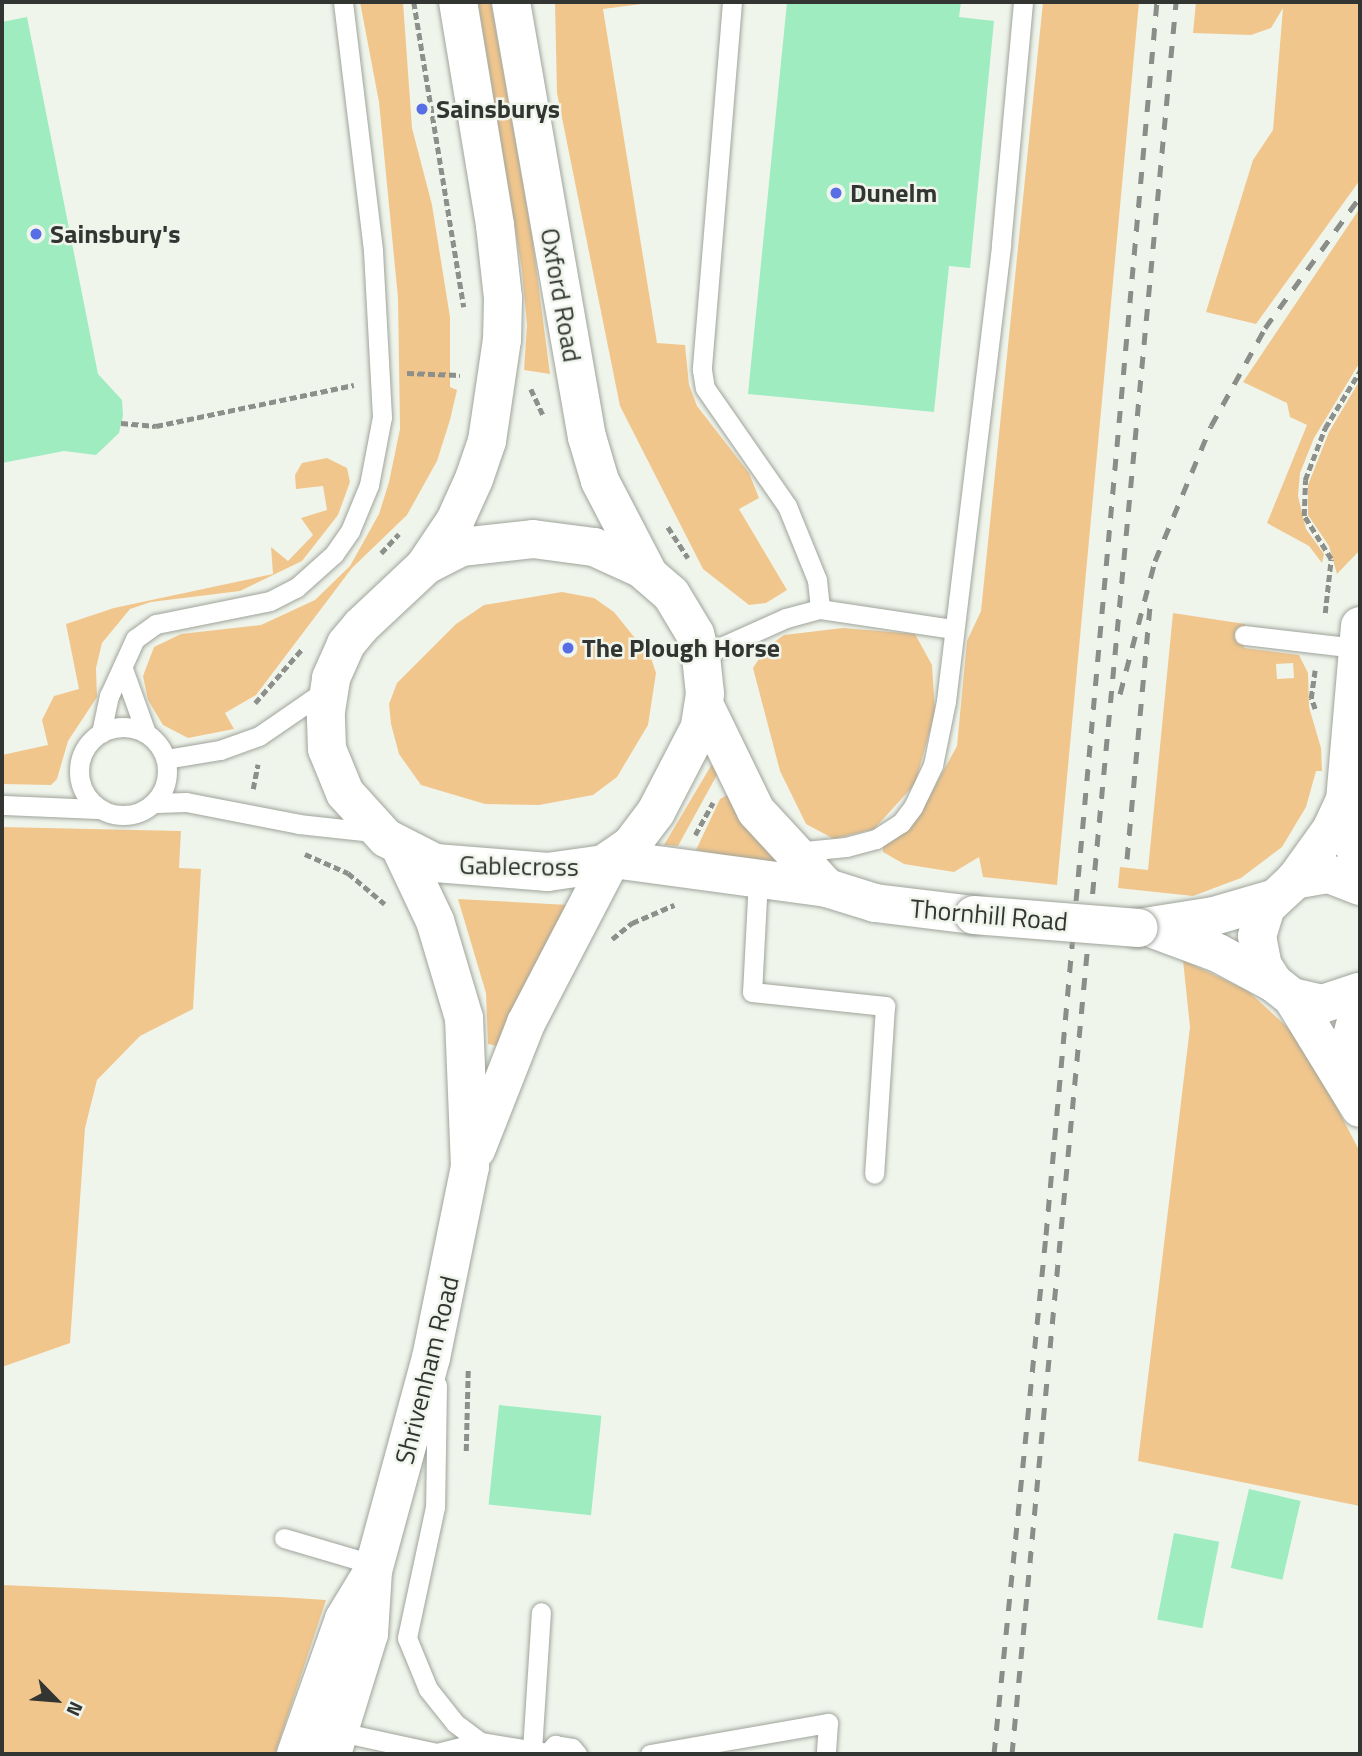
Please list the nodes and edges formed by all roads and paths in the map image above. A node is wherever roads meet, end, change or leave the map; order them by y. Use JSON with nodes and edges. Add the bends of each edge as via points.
{"nodes":[{"id":1,"x":343,"y":2,"type":"edge"},
{"id":2,"x":458,"y":2,"type":"edge"},
{"id":3,"x":511,"y":2,"type":"edge"},
{"id":4,"x":732,"y":2,"type":"edge"},
{"id":5,"x":1023,"y":2,"type":"edge"},
{"id":6,"x":1360,"y":371,"type":"edge"},
{"id":7,"x":465,"y":376,"type":"dead end"},
{"id":8,"x":379,"y":380,"type":"junction"},
{"id":9,"x":121,"y":423,"type":"dead end"},
{"id":10,"x":425,"y":565,"type":"junction"},
{"id":11,"x":649,"y":575,"type":"junction"},
{"id":12,"x":820,"y":609,"type":"junction"},
{"id":13,"x":953,"y":629,"type":"junction"},
{"id":14,"x":1244,"y":635,"type":"dead end"},
{"id":15,"x":1359,"y":637,"type":"edge"},
{"id":16,"x":1319,"y":644,"type":"junction"},
{"id":17,"x":701,"y":656,"type":"junction"},
{"id":18,"x":123,"y":669,"type":"junction"},
{"id":19,"x":330,"y":685,"type":"junction"},
{"id":20,"x":704,"y":704,"type":"junction"},
{"id":21,"x":101,"y":733,"type":"junction"},
{"id":22,"x":146,"y":733,"type":"junction"},
{"id":23,"x":1348,"y":753,"type":"junction"},
{"id":24,"x":166,"y":759,"type":"junction"},
{"id":25,"x":736,"y":775,"type":"junction"},
{"id":26,"x":1345,"y":800,"type":"junction"},
{"id":27,"x":156,"y":803,"type":"junction"},
{"id":28,"x":2,"y":805,"type":"edge"},
{"id":29,"x":99,"y":809,"type":"junction"},
{"id":30,"x":391,"y":840,"type":"junction"},
{"id":31,"x":790,"y":852,"type":"junction"},
{"id":32,"x":612,"y":860,"type":"junction"},
{"id":33,"x":686,"y":869,"type":"junction"},
{"id":34,"x":1360,"y":871,"type":"edge"},
{"id":35,"x":758,"y":879,"type":"junction"},
{"id":36,"x":1360,"y":886,"type":"edge"},
{"id":37,"x":827,"y":888,"type":"junction"},
{"id":38,"x":1284,"y":889,"type":"junction"},
{"id":39,"x":1146,"y":929,"type":"junction"},
{"id":40,"x":609,"y":941,"type":"dead end"},
{"id":41,"x":1283,"y":990,"type":"junction"},
{"id":42,"x":1360,"y":992,"type":"edge"},
{"id":43,"x":1360,"y":1007,"type":"edge"},
{"id":44,"x":1359,"y":1106,"type":"edge"},
{"id":45,"x":470,"y":1167,"type":"junction"},
{"id":46,"x":874,"y":1174,"type":"dead end"},
{"id":47,"x":438,"y":1332,"type":"junction"},
{"id":48,"x":468,"y":1360,"type":"dead end"},
{"id":49,"x":466,"y":1453,"type":"dead end"},
{"id":50,"x":284,"y":1538,"type":"dead end"},
{"id":51,"x":374,"y":1568,"type":"junction"},
{"id":52,"x":541,"y":1612,"type":"dead end"},
{"id":53,"x":314,"y":1701,"type":"junction"},
{"id":54,"x":480,"y":1742,"type":"junction"},
{"id":55,"x":336,"y":1743,"type":"edge"},
{"id":56,"x":543,"y":1752,"type":"edge"},
{"id":57,"x":296,"y":1754,"type":"edge"},
{"id":58,"x":436,"y":1754,"type":"edge"},
{"id":59,"x":577,"y":1754,"type":"edge"},
{"id":60,"x":650,"y":1754,"type":"edge"},
{"id":61,"x":826,"y":1754,"type":"edge"}],
"edges":[{"from":1,"to":8,"type":"lane","via":[[373,250]]},
{"from":2,"to":10,"type":"main road","name":"Oxford Road","via":[[495,225],[503,298],[502,340],[483,453],[455,521]]},
{"from":3,"to":11,"type":"main road","name":"Oxford Road","via":[[587,437],[604,489]]},
{"from":4,"to":12,"type":"lane","via":[[702,370],[705,388],[787,506],[817,580]]},
{"from":5,"to":13,"type":"lane","via":[[1001,244]]},
{"from":6,"to":16,"type":"path","via":[[1325,428],[1305,480],[1304,516],[1331,559]]},
{"from":7,"to":8,"type":"path","via":[[418,371]]},
{"from":8,"to":9,"type":"path","via":[[156,426]]},
{"from":8,"to":18,"type":"lane","via":[[382,417],[369,485],[350,531],[334,554],[296,588],[270,601],[150,627],[135,639]]},
{"from":10,"to":11,"type":"main road","name":"Gablecross","via":[[461,547],[533,538],[594,547]]},
{"from":10,"to":19,"type":"main road","name":"Gablecross","via":[[377,606],[346,644]]},
{"from":11,"to":17,"type":"main road","name":"Gablecross","via":[[678,603]]},
{"from":12,"to":13,"type":"lane"},
{"from":12,"to":17,"type":"lane","via":[[786,618]]},
{"from":13,"to":31,"type":"lane","via":[[946,701],[933,765],[913,807],[901,823],[876,839],[822,851]]},
{"from":14,"to":16,"type":"lane"},
{"from":15,"to":16,"type":"lane"},
{"from":15,"to":23,"type":"main road"},
{"from":16,"to":23,"type":"path","via":[[1312,705]]},
{"from":17,"to":20,"type":"main road","name":"Gablecross"},
{"from":18,"to":21,"type":"lane","via":[[109,696]]},
{"from":18,"to":22,"type":"lane"},
{"from":19,"to":24,"type":"lane","via":[[302,710],[260,736],[220,750]]},
{"from":19,"to":30,"type":"main road","name":"Gablecross","via":[[325,729],[332,764],[349,799]]},
{"from":20,"to":25,"type":"main road","name":"Thornhill Road"},
{"from":20,"to":32,"type":"main road","name":"Gablecross","via":[[695,739],[673,784],[638,836]]},
{"from":21,"to":22,"type":"lane","via":[[123,726]]},
{"from":21,"to":29,"type":"lane","via":[[89,743],[79,770],[81,785]]},
{"from":22,"to":24,"type":"lane"},
{"from":23,"to":26,"type":"main road"},
{"from":24,"to":27,"type":"lane","via":[[167,779]]},
{"from":25,"to":31,"type":"main road","name":"Thornhill Road","via":[[756,811]]},
{"from":25,"to":33,"type":"path","via":[[721,788],[688,847]]},
{"from":26,"to":34,"type":"main road"},
{"from":26,"to":38,"type":"main road","via":[[1321,846]]},
{"from":27,"to":29,"type":"lane","via":[[131,815]]},
{"from":27,"to":30,"type":"lane","via":[[186,802]]},
{"from":28,"to":29,"type":"lane"},
{"from":30,"to":32,"type":"main road","name":"Gablecross","via":[[435,863],[473,869],[548,872]]},
{"from":30,"to":45,"type":"main road","name":"Shrivenham Road","via":[[435,922],[464,1018]]},
{"from":31,"to":37,"type":"main road","name":"Thornhill Road"},
{"from":32,"to":33,"type":"main road","name":"Thornhill Road"},
{"from":32,"to":45,"type":"main road","name":"Shrivenham Road","via":[[526,1023]]},
{"from":33,"to":35,"type":"main road","name":"Thornhill Road"},
{"from":33,"to":40,"type":"path","via":[[683,903],[632,923]]},
{"from":35,"to":37,"type":"main road","name":"Thornhill Road"},
{"from":35,"to":46,"type":"lane","via":[[752,992],[885,1006]]},
{"from":36,"to":38,"type":"main road","name":"Thornhill Road","via":[[1328,874]]},
{"from":37,"to":39,"type":"main road","name":"Thornhill Road","bridge":true,"via":[[875,903]]},
{"from":38,"to":39,"type":"main road","name":"Thornhill Road"},
{"from":38,"to":41,"type":"main road","via":[[1262,916],[1258,946]]},
{"from":39,"to":41,"type":"main road","name":"Thornhill Road","via":[[1218,953]]},
{"from":41,"to":42,"type":"main road","via":[[1322,1004]]},
{"from":41,"to":44,"type":"main road"},
{"from":43,"to":44,"type":"main road","via":[[1351,1052]]},
{"from":45,"to":47,"type":"main road","name":"Shrivenham Road"},
{"from":47,"to":51,"type":"main road","name":"Shrivenham Road"},
{"from":47,"to":54,"type":"lane","via":[[435,1507],[407,1638],[428,1689],[455,1723]]},
{"from":48,"to":49,"type":"path"},
{"from":50,"to":51,"type":"lane"},
{"from":51,"to":53,"type":"main road","name":"Shrivenham Road","via":[[348,1611]]},
{"from":51,"to":55,"type":"main road","name":"Shrivenham Road","via":[[369,1634]]},
{"from":52,"to":56,"type":"lane"},
{"from":53,"to":55,"type":"main road"},
{"from":53,"to":57,"type":"main road","name":"Shrivenham Road"},
{"from":54,"to":56,"type":"lane"},
{"from":54,"to":58,"type":"lane"},
{"from":55,"to":58,"type":"lane"},
{"from":56,"to":59,"type":"lane","via":[[555,1745],[572,1748]]},
{"from":60,"to":61,"type":"lane","via":[[828,1723]]}]}
